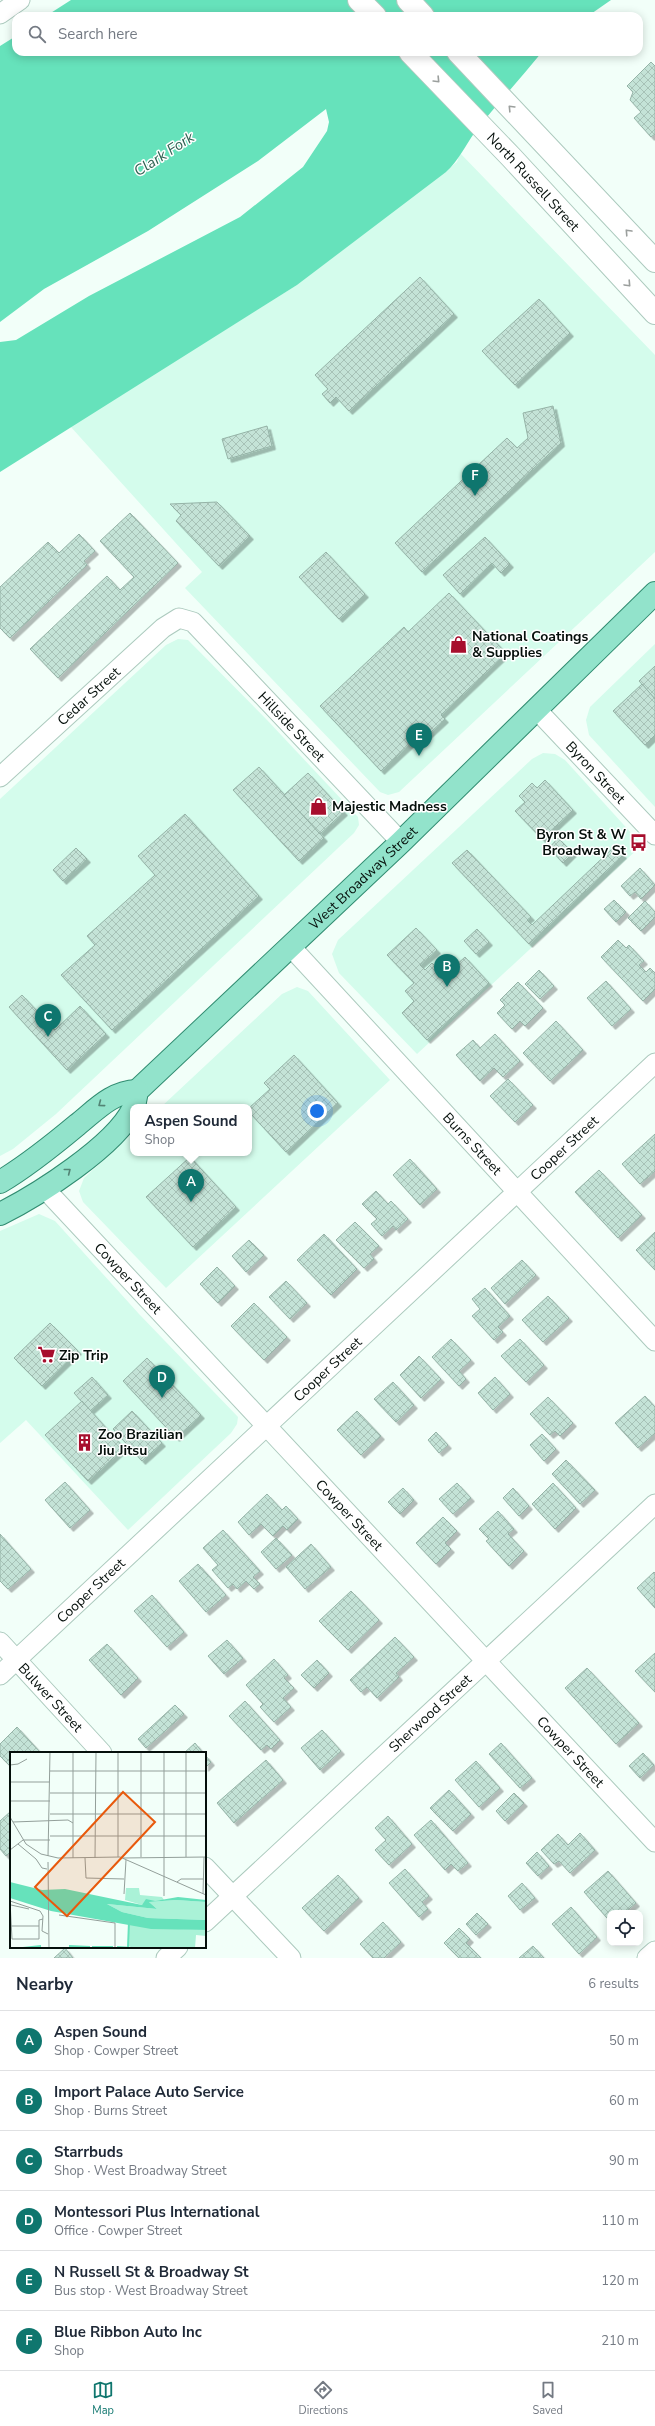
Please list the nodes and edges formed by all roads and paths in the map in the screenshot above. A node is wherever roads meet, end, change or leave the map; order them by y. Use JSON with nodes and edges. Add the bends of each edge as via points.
{"nodes":[{"id":1,"x":20,"y":0,"type":"edge"},
{"id":2,"x":360,"y":0,"type":"edge"},
{"id":3,"x":408,"y":0,"type":"edge"},
{"id":4,"x":371,"y":12,"type":"edge"},
{"id":5,"x":419,"y":12,"type":"edge"},
{"id":6,"x":0,"y":14,"type":"edge"},
{"id":7,"x":414,"y":56,"type":"edge"},
{"id":8,"x":462,"y":56,"type":"edge"},
{"id":9,"x":655,"y":261,"type":"edge"},
{"id":10,"x":655,"y":313,"type":"edge"},
{"id":11,"x":655,"y":593,"type":"edge"},
{"id":12,"x":179,"y":618,"type":"joint"},
{"id":13,"x":536,"y":709,"type":"junction"},
{"id":14,"x":0,"y":777,"type":"edge"},
{"id":15,"x":655,"y":835,"type":"edge"},
{"id":16,"x":400,"y":842,"type":"junction"},
{"id":17,"x":290,"y":946,"type":"junction"},
{"id":18,"x":655,"y":1063,"type":"edge"},
{"id":19,"x":135,"y":1102,"type":"edge"},
{"id":20,"x":130,"y":1115,"type":"edge"},
{"id":21,"x":0,"y":1182,"type":"edge"},
{"id":22,"x":45,"y":1189,"type":"junction"},
{"id":23,"x":518,"y":1190,"type":"junction"},
{"id":24,"x":21,"y":1204,"type":"junction"},
{"id":25,"x":0,"y":1214,"type":"edge"},
{"id":26,"x":0,"y":1219,"type":"edge"},
{"id":27,"x":655,"y":1341,"type":"edge"},
{"id":28,"x":268,"y":1426,"type":"junction"},
{"id":29,"x":655,"y":1504,"type":"edge"},
{"id":30,"x":0,"y":1642,"type":"edge"},
{"id":31,"x":16,"y":1660,"type":"junction"},
{"id":32,"x":486,"y":1660,"type":"junction"},
{"id":33,"x":0,"y":1675,"type":"edge"},
{"id":34,"x":101,"y":1752,"type":"edge"},
{"id":35,"x":655,"y":1842,"type":"edge"},
{"id":36,"x":206,"y":1868,"type":"edge"},
{"id":37,"x":232,"y":1897,"type":"junction"},
{"id":38,"x":206,"y":1921,"type":"edge"},
{"id":39,"x":177,"y":1948,"type":"edge"},
{"id":40,"x":655,"y":1951,"type":"edge"},
{"id":41,"x":166,"y":1958,"type":"edge"},
{"id":42,"x":291,"y":1958,"type":"edge"},
{"id":43,"x":647,"y":1958,"type":"edge"}],
"edges":[{"from":1,"to":6,"type":"street"},
{"from":2,"to":4,"type":"main road"},
{"from":3,"to":5,"type":"main road"},
{"from":7,"to":10,"type":"main road","name":"North Russell Street","one_way":true,"via":[[512,157]]},
{"from":9,"to":8,"type":"main road","one_way":true},
{"from":11,"to":13,"type":"main road","name":"West Broadway Street"},
{"from":12,"to":14,"type":"street","name":"Cedar Street","via":[[163,628]]},
{"from":12,"to":16,"type":"street","name":"Hillside Street","via":[[193,622]]},
{"from":13,"to":15,"type":"street","name":"Byron Street"},
{"from":13,"to":16,"type":"main road","name":"West Broadway Street"},
{"from":16,"to":17,"type":"main road","name":"West Broadway Street"},
{"from":17,"to":19,"type":"main road","name":"West Broadway Street"},
{"from":17,"to":23,"type":"street","name":"Burns Street"},
{"from":18,"to":23,"type":"street","name":"Cooper Street"},
{"from":19,"to":21,"type":"main road","one_way":true,"via":[[125,1092],[103,1102],[78,1125]]},
{"from":22,"to":20,"type":"main road","name":"West Broadway Street","one_way":true,"via":[[99,1147],[128,1120]]},
{"from":22,"to":24,"type":"main road","name":"West Broadway Street"},
{"from":22,"to":28,"type":"street","name":"Cowper Street"},
{"from":23,"to":27,"type":"street","name":"Burns Street"},
{"from":23,"to":28,"type":"street","name":"Cooper Street"},
{"from":24,"to":25,"type":"main road","name":"West Broadway Street"},
{"from":24,"to":26,"type":"main road"},
{"from":28,"to":31,"type":"street","name":"Cooper Street"},
{"from":28,"to":32,"type":"street","name":"Cowper Street"},
{"from":29,"to":32,"type":"street","name":"Sherwood Street"},
{"from":30,"to":31,"type":"street","name":"Bulwer Street"},
{"from":31,"to":33,"type":"street","name":"Cooper Street"},
{"from":31,"to":34,"type":"street","name":"Bulwer Street"},
{"from":32,"to":35,"type":"street","name":"Cowper Street"},
{"from":32,"to":37,"type":"street","name":"Sherwood Street"},
{"from":36,"to":37,"type":"street"},
{"from":37,"to":38,"type":"street","name":"Sherwood Street"},
{"from":37,"to":42,"type":"street"},
{"from":39,"to":41,"type":"street"},
{"from":40,"to":43,"type":"street"}]}
